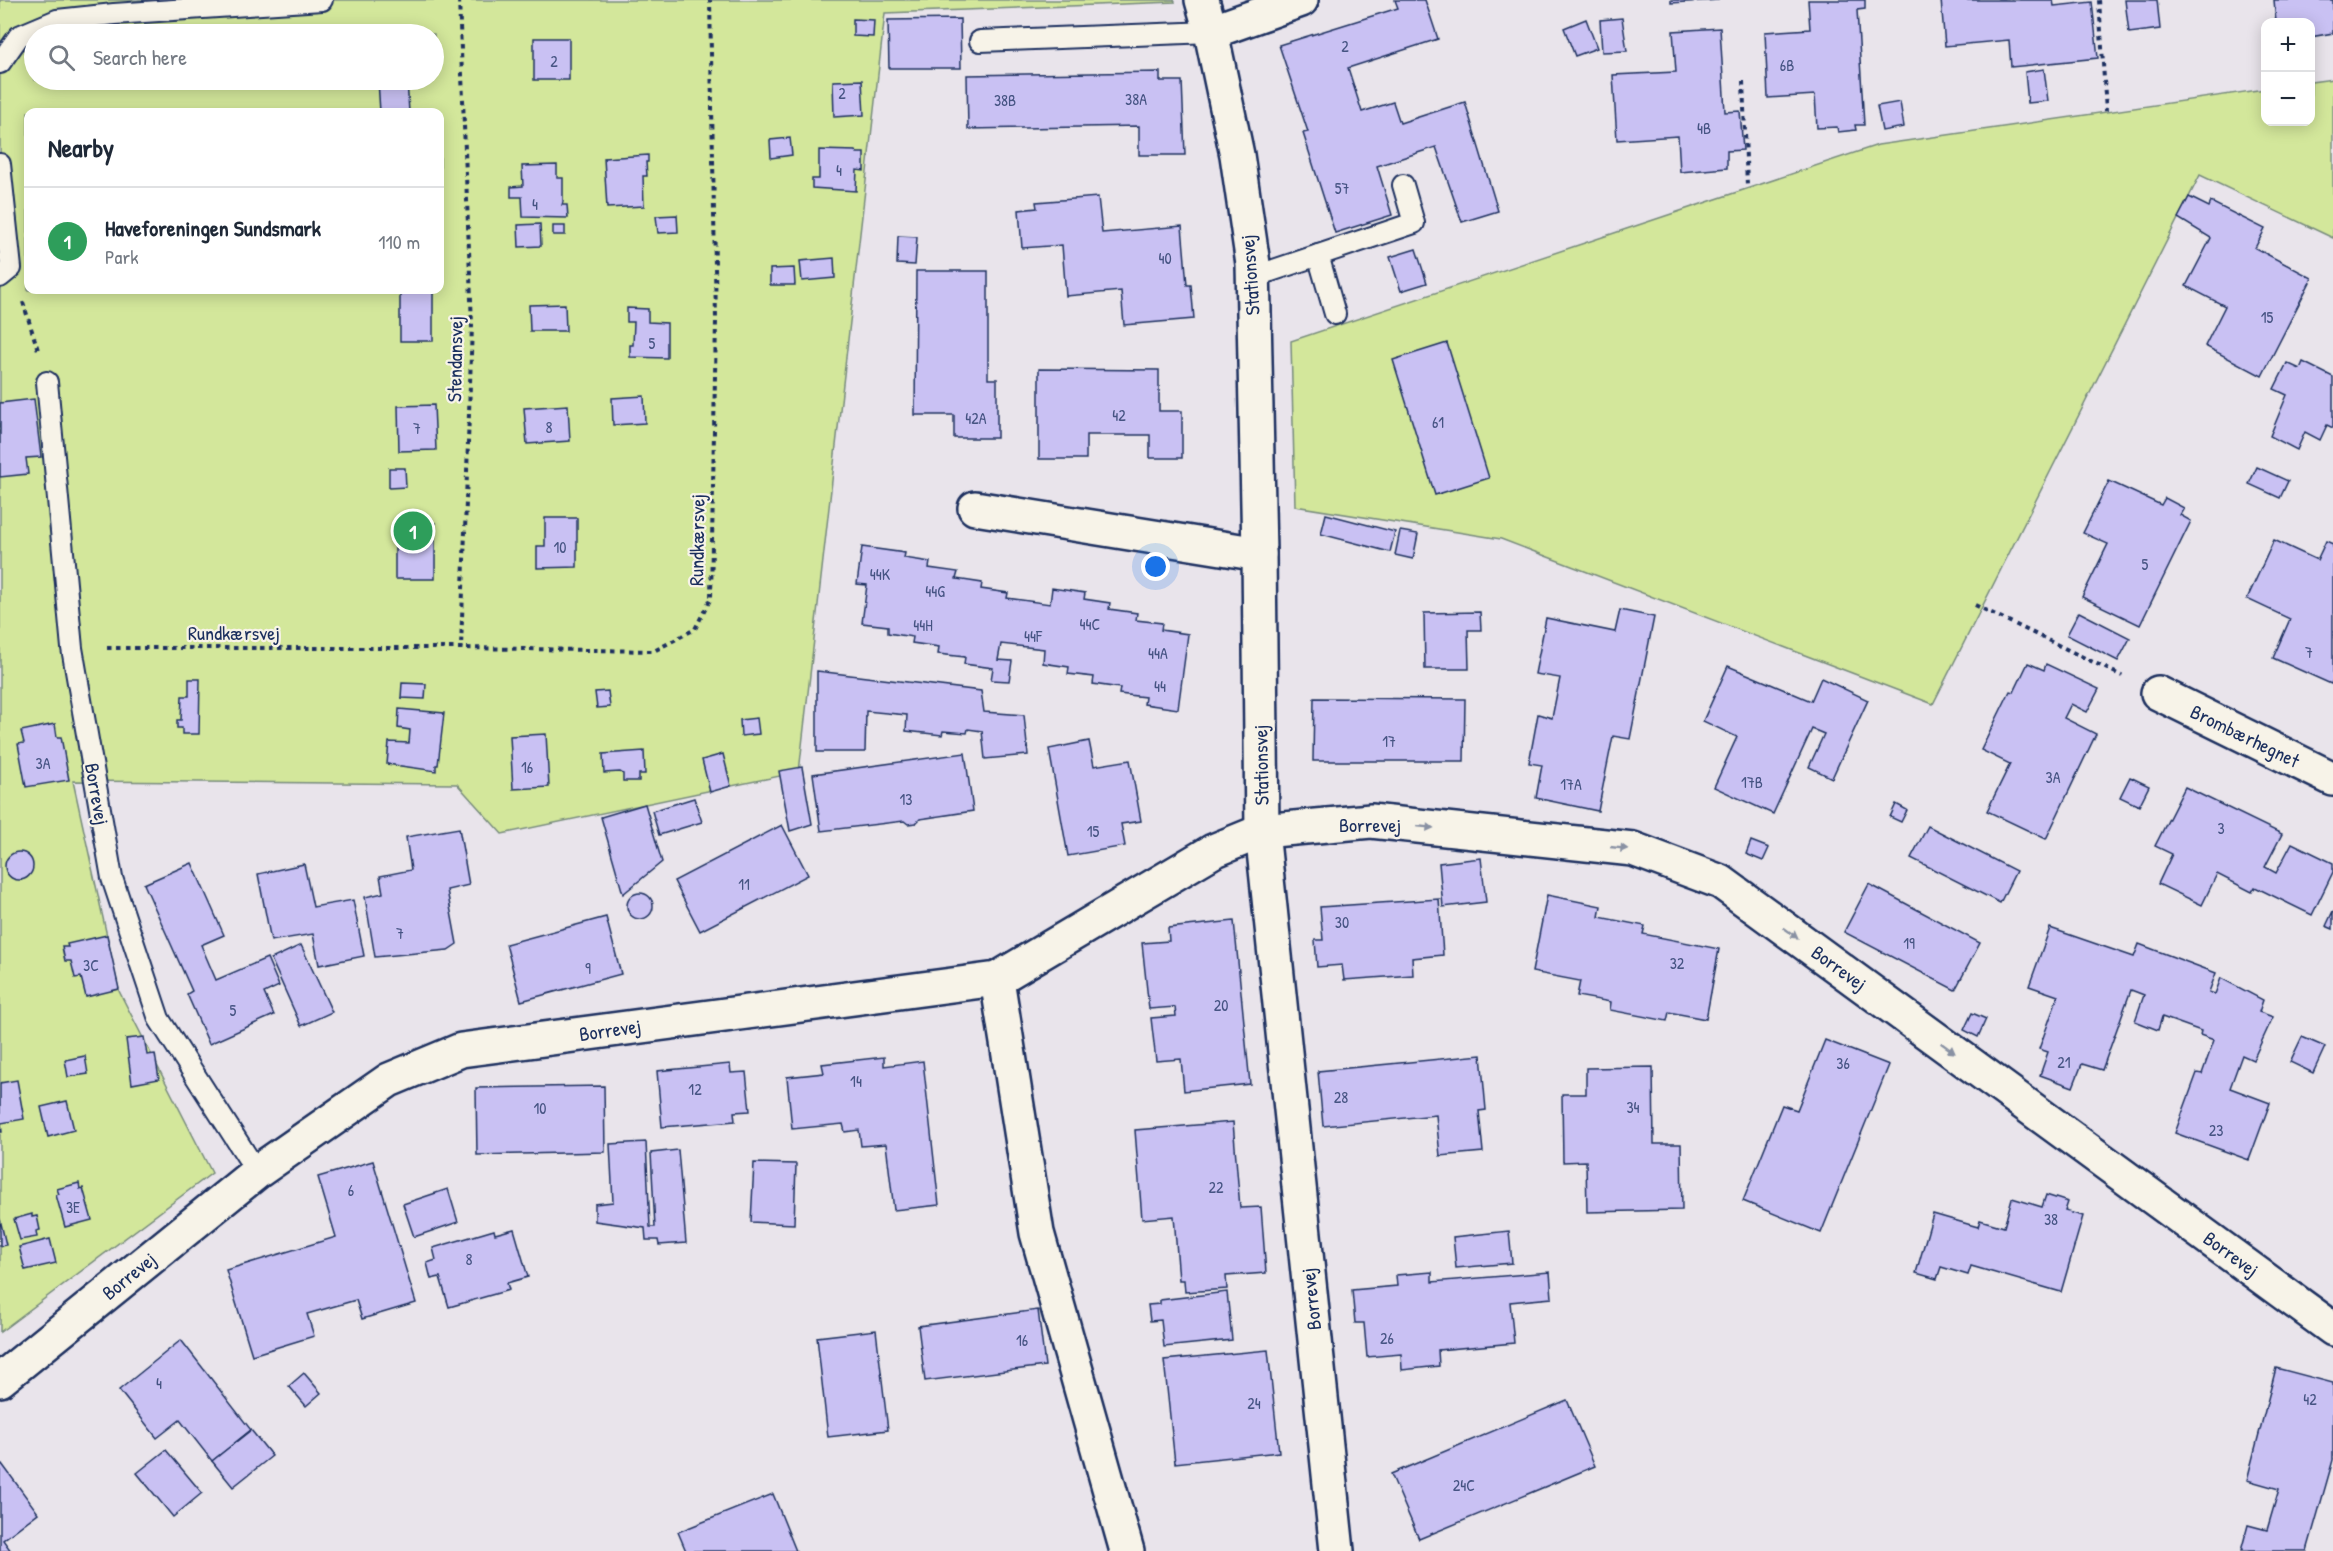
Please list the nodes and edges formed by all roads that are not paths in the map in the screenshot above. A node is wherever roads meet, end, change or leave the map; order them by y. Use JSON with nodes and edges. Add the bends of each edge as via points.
{"nodes":[{"id":1,"x":321,"y":0,"type":"edge"},
{"id":2,"x":1202,"y":0,"type":"edge"},
{"id":3,"x":1301,"y":0,"type":"edge"},
{"id":4,"x":48,"y":24,"type":"edge"},
{"id":5,"x":1211,"y":32,"type":"junction"},
{"id":6,"x":24,"y":34,"type":"edge"},
{"id":7,"x":980,"y":41,"type":"dead end"},
{"id":8,"x":0,"y":63,"type":"edge"},
{"id":9,"x":0,"y":164,"type":"edge"},
{"id":10,"x":1403,"y":185,"type":"dead end"},
{"id":11,"x":1318,"y":255,"type":"junction"},
{"id":12,"x":6,"y":272,"type":"edge"},
{"id":13,"x":1253,"y":277,"type":"junction"},
{"id":14,"x":1335,"y":314,"type":"dead end"},
{"id":15,"x":47,"y":382,"type":"road end"},
{"id":16,"x":975,"y":508,"type":"dead end"},
{"id":17,"x":1259,"y":554,"type":"junction"},
{"id":18,"x":2158,"y":693,"type":"road end"},
{"id":19,"x":2333,"y":779,"type":"edge"},
{"id":20,"x":1262,"y":831,"type":"junction"},
{"id":21,"x":997,"y":979,"type":"junction"},
{"id":22,"x":257,"y":1172,"type":"junction"},
{"id":23,"x":2332,"y":1326,"type":"edge"},
{"id":24,"x":0,"y":1380,"type":"edge"},
{"id":25,"x":1127,"y":1551,"type":"edge"},
{"id":26,"x":1337,"y":1551,"type":"edge"}],
"edges":[{"from":1,"to":4,"type":"lane","via":[[126,13]]},
{"from":2,"to":5,"type":"street","name":"Stationsvej"},
{"from":3,"to":5,"type":"street"},
{"from":5,"to":7,"type":"lane"},
{"from":5,"to":13,"type":"street","name":"Stationsvej","via":[[1237,155]]},
{"from":6,"to":8,"type":"lane"},
{"from":9,"to":12,"type":"lane"},
{"from":10,"to":11,"type":"lane","via":[[1414,223]]},
{"from":11,"to":13,"type":"lane"},
{"from":11,"to":14,"type":"lane"},
{"from":13,"to":17,"type":"street","name":"Stationsvej"},
{"from":15,"to":22,"type":"lane","name":"Borrevej","via":[[72,648],[112,878],[159,1019]]},
{"from":16,"to":17,"type":"street"},
{"from":17,"to":20,"type":"street","name":"Stationsvej"},
{"from":18,"to":19,"type":"street","name":"Brombærhegnet"},
{"from":20,"to":21,"type":"street","name":"Borrevej","via":[[1213,851]]},
{"from":20,"to":23,"type":"street","name":"Borrevej","one_way":true,"via":[[1371,821],[1633,849],[1721,882]]},
{"from":20,"to":26,"type":"street","name":"Borrevej"},
{"from":21,"to":22,"type":"street","name":"Borrevej","via":[[460,1050],[389,1080]]},
{"from":21,"to":25,"type":"street","via":[[1037,1233]]},
{"from":22,"to":24,"type":"street","name":"Borrevej"}]}
